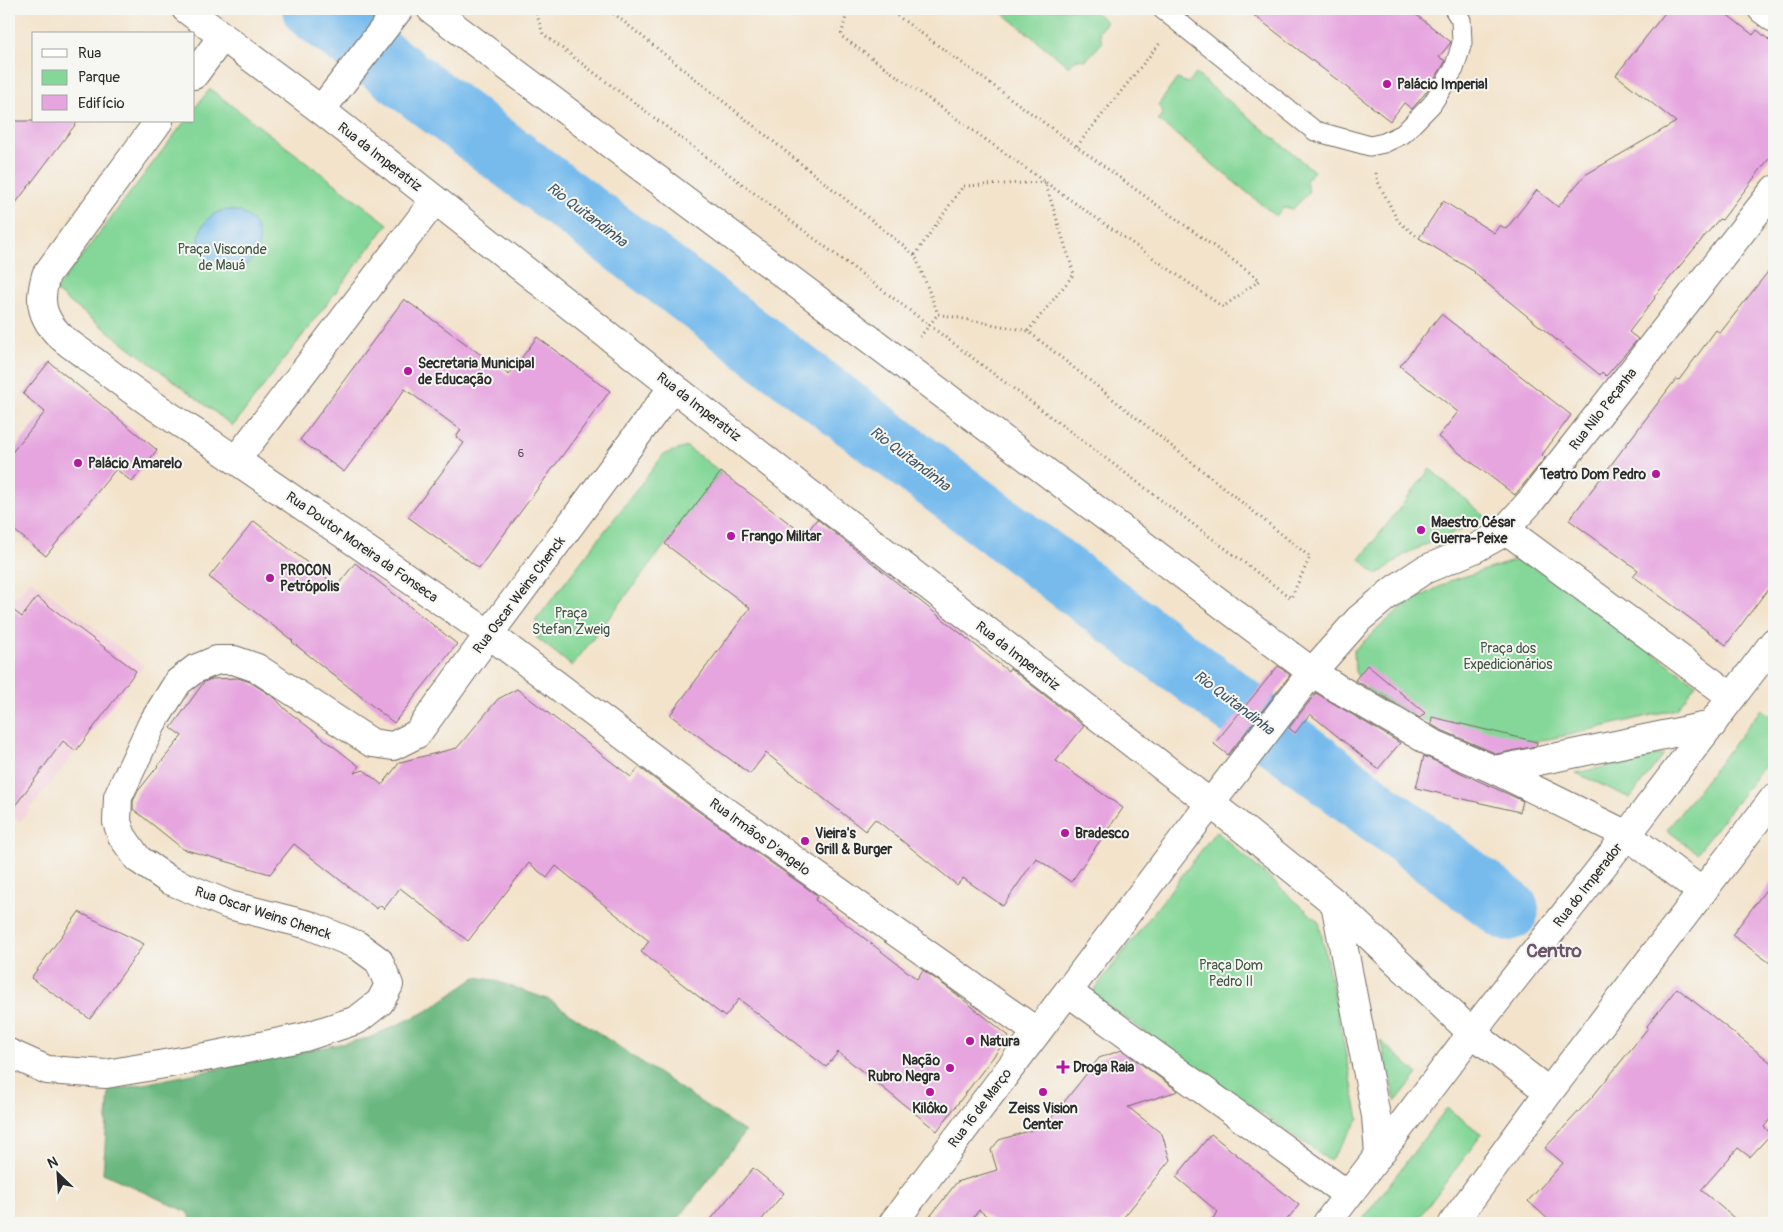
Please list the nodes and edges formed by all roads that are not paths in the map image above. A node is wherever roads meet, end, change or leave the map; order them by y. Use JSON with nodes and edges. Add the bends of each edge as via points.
{"nodes":[{"id":1,"x":186,"y":9,"type":"edge"},
{"id":2,"x":399,"y":9,"type":"edge"},
{"id":3,"x":431,"y":9,"type":"edge"},
{"id":4,"x":1162,"y":9,"type":"edge"},
{"id":5,"x":1454,"y":9,"type":"edge"},
{"id":6,"x":1762,"y":9,"type":"edge"},
{"id":7,"x":1774,"y":18,"type":"edge"},
{"id":8,"x":222,"y":36,"type":"junction"},
{"id":9,"x":195,"y":74,"type":"edge"},
{"id":10,"x":321,"y":110,"type":"junction"},
{"id":11,"x":158,"y":122,"type":"edge"},
{"id":12,"x":1774,"y":190,"type":"edge"},
{"id":13,"x":436,"y":200,"type":"junction"},
{"id":14,"x":673,"y":386,"type":"junction"},
{"id":15,"x":236,"y":460,"type":"junction"},
{"id":16,"x":1505,"y":529,"type":"junction"},
{"id":17,"x":489,"y":634,"type":"junction"},
{"id":18,"x":1774,"y":642,"type":"edge"},
{"id":19,"x":1312,"y":672,"type":"junction"},
{"id":20,"x":1732,"y":697,"type":"junction"},
{"id":21,"x":1712,"y":725,"type":"junction"},
{"id":22,"x":1495,"y":770,"type":"junction"},
{"id":23,"x":1774,"y":798,"type":"edge"},
{"id":24,"x":1211,"y":805,"type":"junction"},
{"id":25,"x":1627,"y":835,"type":"junction"},
{"id":26,"x":1702,"y":892,"type":"junction"},
{"id":27,"x":1335,"y":903,"type":"junction"},
{"id":28,"x":1068,"y":992,"type":"junction"},
{"id":29,"x":1037,"y":1032,"type":"junction"},
{"id":30,"x":1472,"y":1032,"type":"junction"},
{"id":31,"x":9,"y":1053,"type":"edge"},
{"id":32,"x":1548,"y":1092,"type":"junction"},
{"id":33,"x":1379,"y":1154,"type":"junction"},
{"id":34,"x":1348,"y":1196,"type":"junction"},
{"id":35,"x":892,"y":1223,"type":"edge"},
{"id":36,"x":1327,"y":1223,"type":"edge"},
{"id":37,"x":1453,"y":1223,"type":"edge"}],
"edges":[{"from":1,"to":8,"type":"street","name":"Rua da Imperatriz"},
{"from":2,"to":10,"type":"street"},
{"from":3,"to":19,"type":"street"},
{"from":4,"to":5,"type":"lane","via":[[1315,131],[1370,146],[1403,134],[1432,104],[1454,69],[1462,43],[1461,20]]},
{"from":6,"to":7,"type":"street"},
{"from":8,"to":9,"type":"street"},
{"from":8,"to":10,"type":"street","name":"Rua da Imperatriz"},
{"from":10,"to":13,"type":"street","name":"Rua da Imperatriz"},
{"from":11,"to":15,"type":"street","via":[[46,274],[42,305],[59,336]]},
{"from":12,"to":16,"type":"street","name":"Rua Nilo Peçanha","via":[[1530,502]]},
{"from":13,"to":14,"type":"street","name":"Rua da Imperatriz"},
{"from":13,"to":15,"type":"street"},
{"from":14,"to":17,"type":"street","name":"Rua Oscar Weins Chenck"},
{"from":14,"to":24,"type":"street","name":"Rua da Imperatriz"},
{"from":15,"to":17,"type":"street","name":"Rua Doutor Moreira da Fonseca"},
{"from":16,"to":19,"type":"street","name":"Rua Nilo Peçanha","via":[[1474,549],[1424,570],[1395,589],[1360,619]]},
{"from":16,"to":20,"type":"street"},
{"from":17,"to":29,"type":"street","name":"Rua Irmãos D'angelo","via":[[697,791]]},
{"from":17,"to":31,"type":"street","name":"Rua Oscar Weins Chenck","via":[[417,734],[393,746],[372,743],[257,668],[234,660],[217,660],[195,669],[178,682],[152,724],[118,797],[116,822],[138,859],[169,880],[228,905],[309,926],[357,945],[379,961],[385,973],[389,984],[380,1002],[356,1020],[306,1037],[106,1074],[47,1070]]},
{"from":18,"to":20,"type":"street","name":"Rua do Imperador"},
{"from":19,"to":22,"type":"street","via":[[1432,743]]},
{"from":19,"to":24,"type":"street","name":"Rua Nilo Peçanha"},
{"from":20,"to":21,"type":"street","name":"Rua do Imperador"},
{"from":21,"to":22,"type":"street"},
{"from":21,"to":25,"type":"street","name":"Rua do Imperador"},
{"from":22,"to":25,"type":"street"},
{"from":23,"to":26,"type":"street"},
{"from":24,"to":27,"type":"street"},
{"from":24,"to":28,"type":"street"},
{"from":25,"to":26,"type":"street"},
{"from":25,"to":30,"type":"street","name":"Rua do Imperador"},
{"from":26,"to":32,"type":"street"},
{"from":27,"to":30,"type":"street"},
{"from":27,"to":33,"type":"street","via":[[1374,1108]]},
{"from":28,"to":29,"type":"street","name":"Rua 16 de Março"},
{"from":28,"to":34,"type":"street"},
{"from":29,"to":35,"type":"street","name":"Rua 16 de Março"},
{"from":30,"to":32,"type":"street"},
{"from":30,"to":33,"type":"street","name":"Rua do Imperador"},
{"from":32,"to":37,"type":"street"},
{"from":33,"to":34,"type":"street","name":"Rua do Imperador"},
{"from":34,"to":36,"type":"street","name":"Rua do Imperador"}]}
